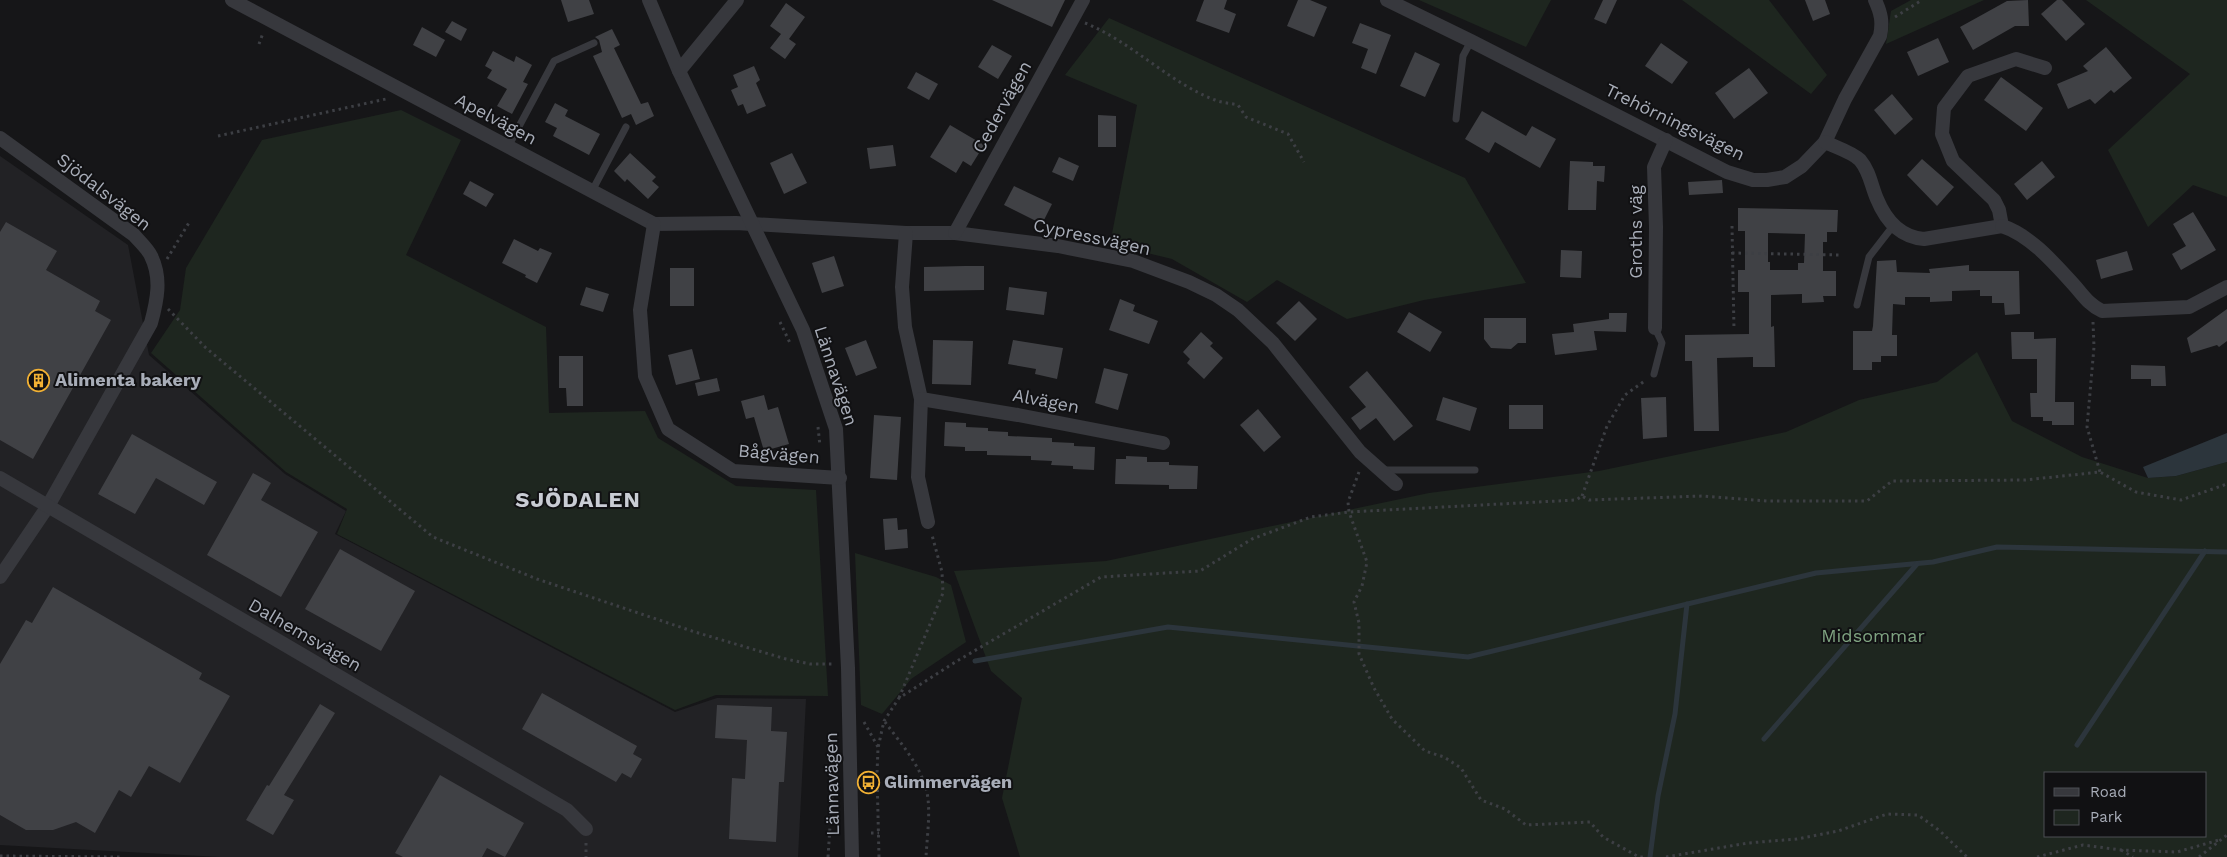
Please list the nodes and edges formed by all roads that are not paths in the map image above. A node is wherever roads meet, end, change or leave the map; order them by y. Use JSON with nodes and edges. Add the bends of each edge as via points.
{"nodes":[{"id":1,"x":232,"y":0,"type":"edge"},
{"id":2,"x":649,"y":0,"type":"edge"},
{"id":3,"x":737,"y":0,"type":"edge"},
{"id":4,"x":1083,"y":0,"type":"edge"},
{"id":5,"x":1387,"y":0,"type":"edge"},
{"id":6,"x":1875,"y":0,"type":"edge"},
{"id":7,"x":1471,"y":40,"type":"junction"},
{"id":8,"x":594,"y":43,"type":"dead end"},
{"id":9,"x":2045,"y":68,"type":"dead end"},
{"id":10,"x":679,"y":71,"type":"junction"},
{"id":11,"x":1456,"y":119,"type":"dead end"},
{"id":12,"x":626,"y":127,"type":"dead end"},
{"id":13,"x":0,"y":138,"type":"edge"},
{"id":14,"x":1666,"y":140,"type":"junction"},
{"id":15,"x":1825,"y":142,"type":"junction"},
{"id":16,"x":508,"y":147,"type":"junction"},
{"id":17,"x":592,"y":191,"type":"junction"},
{"id":18,"x":654,"y":224,"type":"junction"},
{"id":19,"x":753,"y":226,"type":"junction"},
{"id":20,"x":1893,"y":226,"type":"junction"},
{"id":21,"x":2002,"y":226,"type":"junction"},
{"id":22,"x":906,"y":233,"type":"junction"},
{"id":23,"x":955,"y":233,"type":"junction"},
{"id":24,"x":2227,"y":287,"type":"edge"},
{"id":25,"x":1857,"y":305,"type":"dead end"},
{"id":26,"x":1655,"y":328,"type":"joint"},
{"id":27,"x":1654,"y":374,"type":"road end"},
{"id":28,"x":921,"y":399,"type":"junction"},
{"id":29,"x":1163,"y":443,"type":"dead end"},
{"id":30,"x":1381,"y":470,"type":"junction"},
{"id":31,"x":1475,"y":470,"type":"dead end"},
{"id":32,"x":0,"y":478,"type":"edge"},
{"id":33,"x":840,"y":478,"type":"junction"},
{"id":34,"x":1396,"y":484,"type":"dead end"},
{"id":35,"x":48,"y":506,"type":"junction"},
{"id":36,"x":928,"y":522,"type":"road end"},
{"id":37,"x":0,"y":577,"type":"edge"},
{"id":38,"x":586,"y":830,"type":"dead end"},
{"id":39,"x":852,"y":857,"type":"edge"}],
"edges":[{"from":1,"to":16,"type":"street","name":"Apelvägen"},
{"from":2,"to":10,"type":"street","name":"Lännavägen"},
{"from":3,"to":10,"type":"street"},
{"from":4,"to":23,"type":"street","name":"Cedervägen"},
{"from":5,"to":7,"type":"street","name":"Trehörningsvägen"},
{"from":6,"to":15,"type":"street","name":"Trehörningsvägen","via":[[1882,16],[1880,36]]},
{"from":7,"to":11,"type":"lane","via":[[1463,56]]},
{"from":7,"to":14,"type":"street","name":"Trehörningsvägen"},
{"from":8,"to":16,"type":"lane","via":[[554,61]]},
{"from":9,"to":21,"type":"street","via":[[2016,59],[1968,76],[1944,108],[1942,134],[1952,161],[1994,200]]},
{"from":10,"to":19,"type":"street","name":"Lännavägen"},
{"from":12,"to":17,"type":"lane"},
{"from":13,"to":35,"type":"street","name":"Sjödalsvägen","via":[[134,235],[151,256],[157,276],[158,298],[151,322]]},
{"from":14,"to":15,"type":"street","name":"Trehörningsvägen","via":[[1727,172],[1753,180],[1785,176],[1802,166]]},
{"from":14,"to":26,"type":"street","name":"Groths väg","via":[[1654,167]]},
{"from":15,"to":20,"type":"street","via":[[1859,159],[1872,178],[1877,199]]},
{"from":16,"to":17,"type":"street","name":"Apelvägen"},
{"from":17,"to":18,"type":"street","name":"Apelvägen"},
{"from":18,"to":19,"type":"street","name":"Apelvägen","via":[[736,223]]},
{"from":18,"to":33,"type":"street","name":"Bågvägen","via":[[640,310],[645,376],[668,429],[733,471]]},
{"from":19,"to":22,"type":"street","name":"Cypressvägen"},
{"from":19,"to":33,"type":"street","name":"Lännavägen","via":[[803,330],[836,429]]},
{"from":20,"to":21,"type":"street","via":[[1901,233],[1924,239]]},
{"from":20,"to":25,"type":"lane","via":[[1869,257]]},
{"from":21,"to":24,"type":"street","via":[[2017,231],[2051,260],[2092,306],[2102,311],[2189,307]]},
{"from":22,"to":23,"type":"street","name":"Cypressvägen"},
{"from":22,"to":28,"type":"street","via":[[902,288],[905,327]]},
{"from":23,"to":30,"type":"street","name":"Cypressvägen","via":[[1058,246],[1133,262],[1216,295],[1238,310],[1273,343],[1360,452]]},
{"from":26,"to":27,"type":"lane","via":[[1662,343]]},
{"from":28,"to":29,"type":"street","name":"Alvägen"},
{"from":28,"to":36,"type":"street","via":[[918,477]]},
{"from":30,"to":31,"type":"lane"},
{"from":30,"to":34,"type":"street","name":"Cypressvägen"},
{"from":32,"to":35,"type":"street","name":"Dalhemsvägen"},
{"from":33,"to":39,"type":"street","name":"Lännavägen"},
{"from":35,"to":37,"type":"street","name":"Sjödalsvägen"},
{"from":35,"to":38,"type":"street","name":"Dalhemsvägen","via":[[567,810]]}]}
